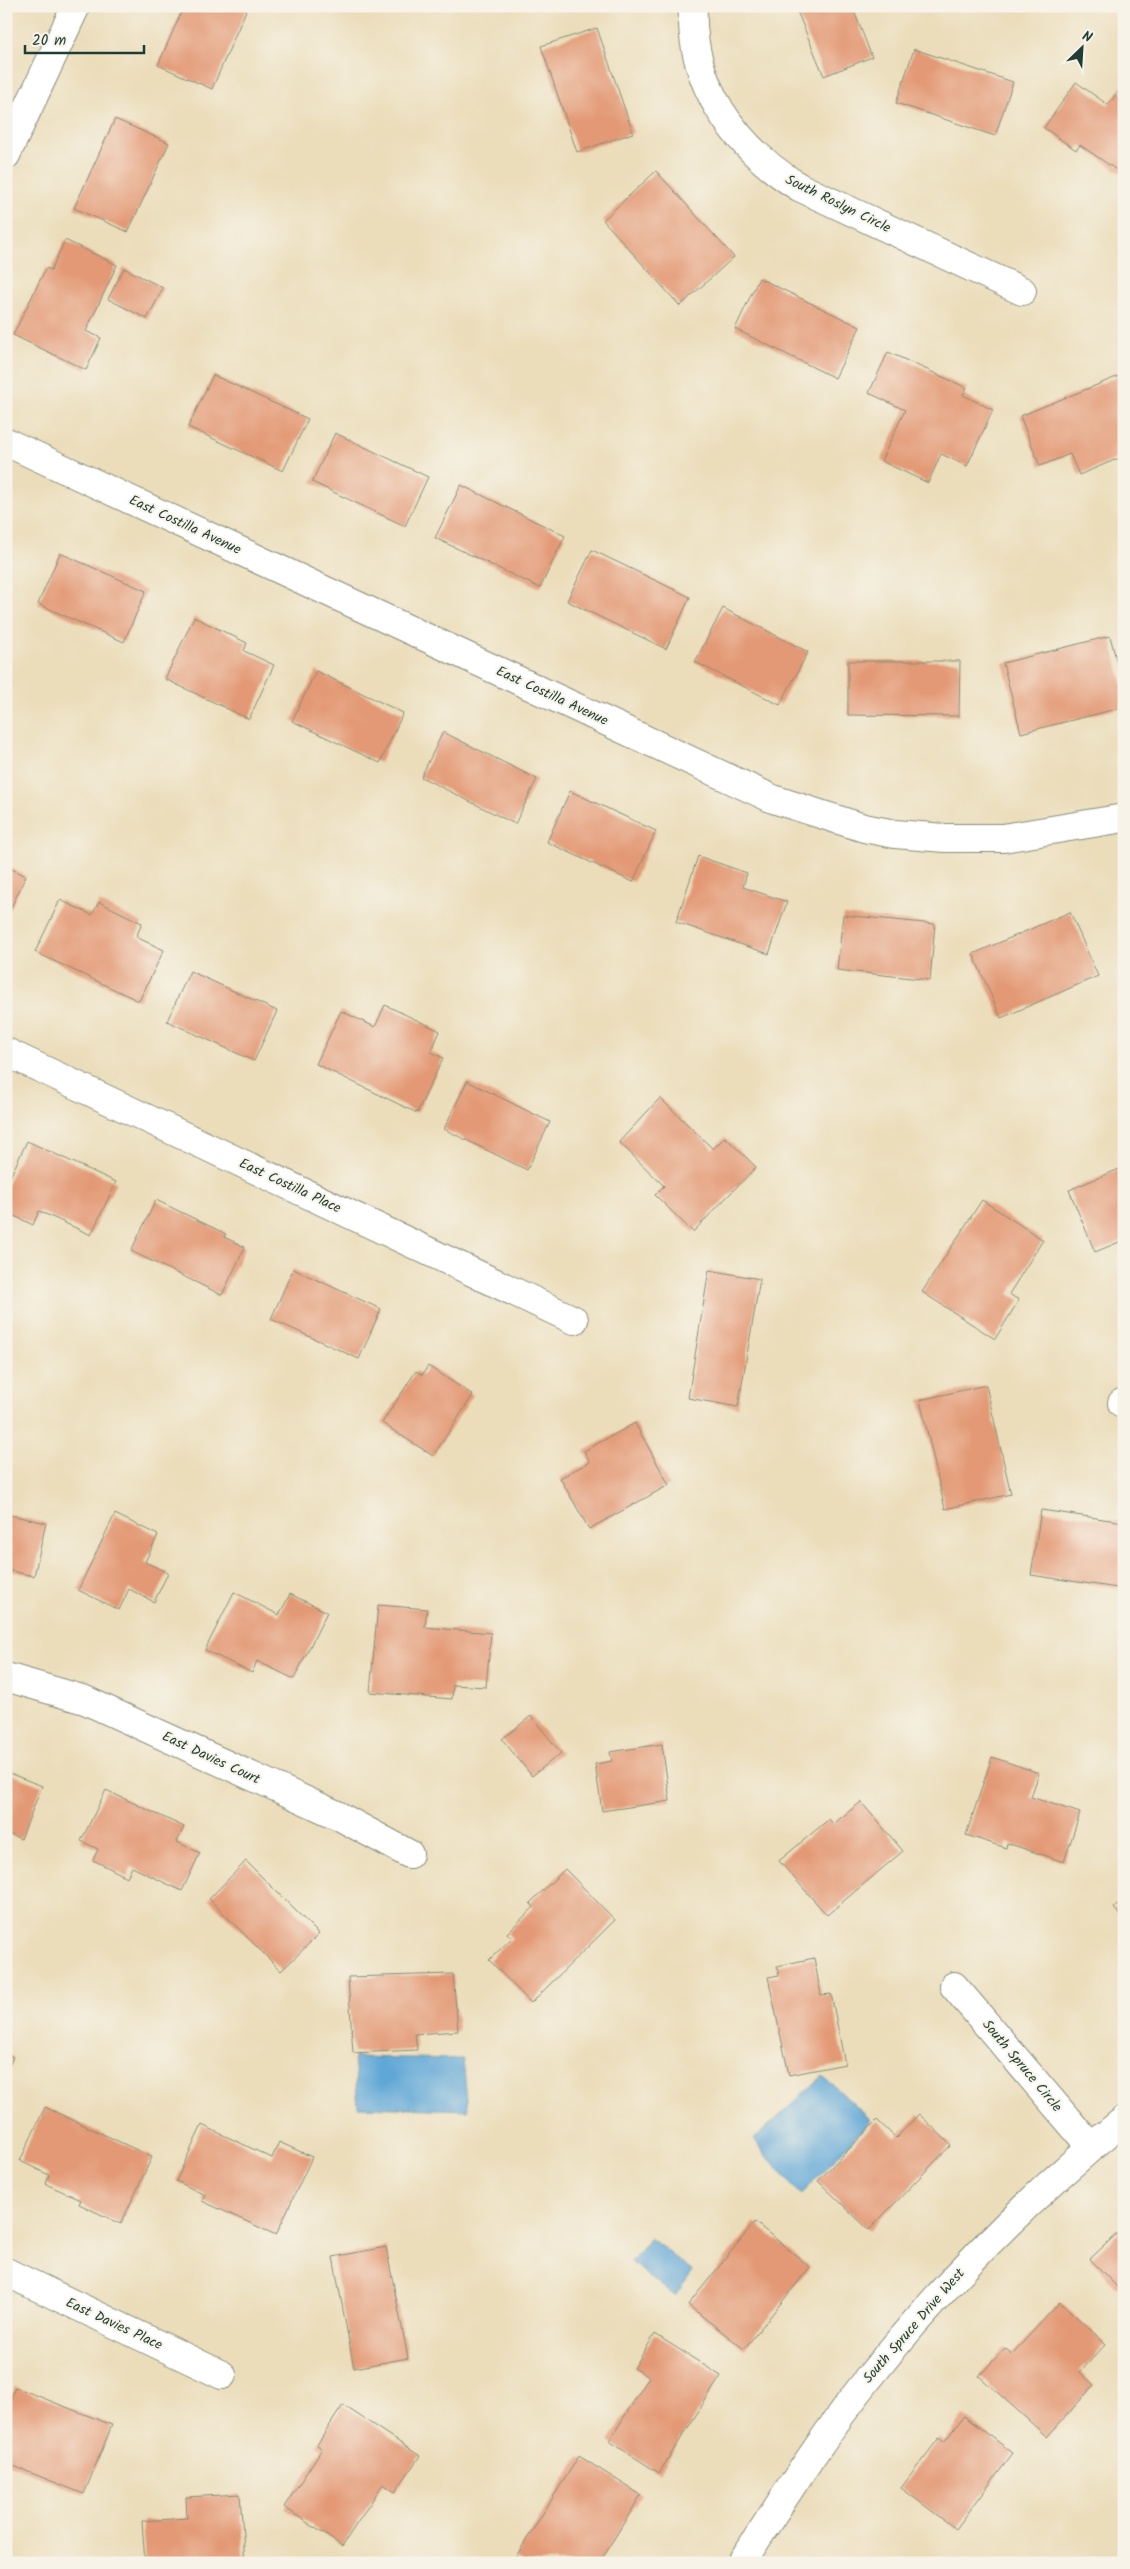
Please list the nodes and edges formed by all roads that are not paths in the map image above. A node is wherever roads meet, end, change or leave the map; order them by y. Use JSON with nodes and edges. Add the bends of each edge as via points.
{"nodes":[{"id":1,"x":76,"y":6,"type":"edge"},
{"id":2,"x":693,"y":6,"type":"edge"},
{"id":3,"x":6,"y":155,"type":"edge"},
{"id":4,"x":1022,"y":291,"type":"dead end"},
{"id":5,"x":6,"y":442,"type":"edge"},
{"id":6,"x":1124,"y":818,"type":"edge"},
{"id":7,"x":6,"y":1052,"type":"edge"},
{"id":8,"x":574,"y":1320,"type":"dead end"},
{"id":9,"x":6,"y":1677,"type":"edge"},
{"id":10,"x":409,"y":1854,"type":"dead end"},
{"id":11,"x":954,"y":1986,"type":"dead end"},
{"id":12,"x":1124,"y":2120,"type":"edge"},
{"id":13,"x":1091,"y":2147,"type":"junction"},
{"id":14,"x":6,"y":2272,"type":"edge"},
{"id":15,"x":222,"y":2375,"type":"dead end"},
{"id":16,"x":741,"y":2563,"type":"edge"}],
"edges":[{"from":1,"to":3,"type":"street"},
{"from":2,"to":4,"type":"street","name":"South Roslyn Circle","via":[[696,52],[718,108],[746,146],[772,170],[798,187]]},
{"from":5,"to":6,"type":"street","name":"East Costilla Avenue","via":[[773,798],[864,828],[945,838],[1003,838]]},
{"from":7,"to":8,"type":"street","name":"East Costilla Place"},
{"from":9,"to":10,"type":"street","name":"East Davies Court","via":[[85,1700],[337,1815]]},
{"from":11,"to":13,"type":"street","name":"South Spruce Circle"},
{"from":12,"to":13,"type":"street","name":"South Spruce Drive West"},
{"from":13,"to":16,"type":"street","name":"South Spruce Drive West","via":[[987,2242],[874,2371],[818,2446]]},
{"from":14,"to":15,"type":"street","name":"East Davies Place"}]}
